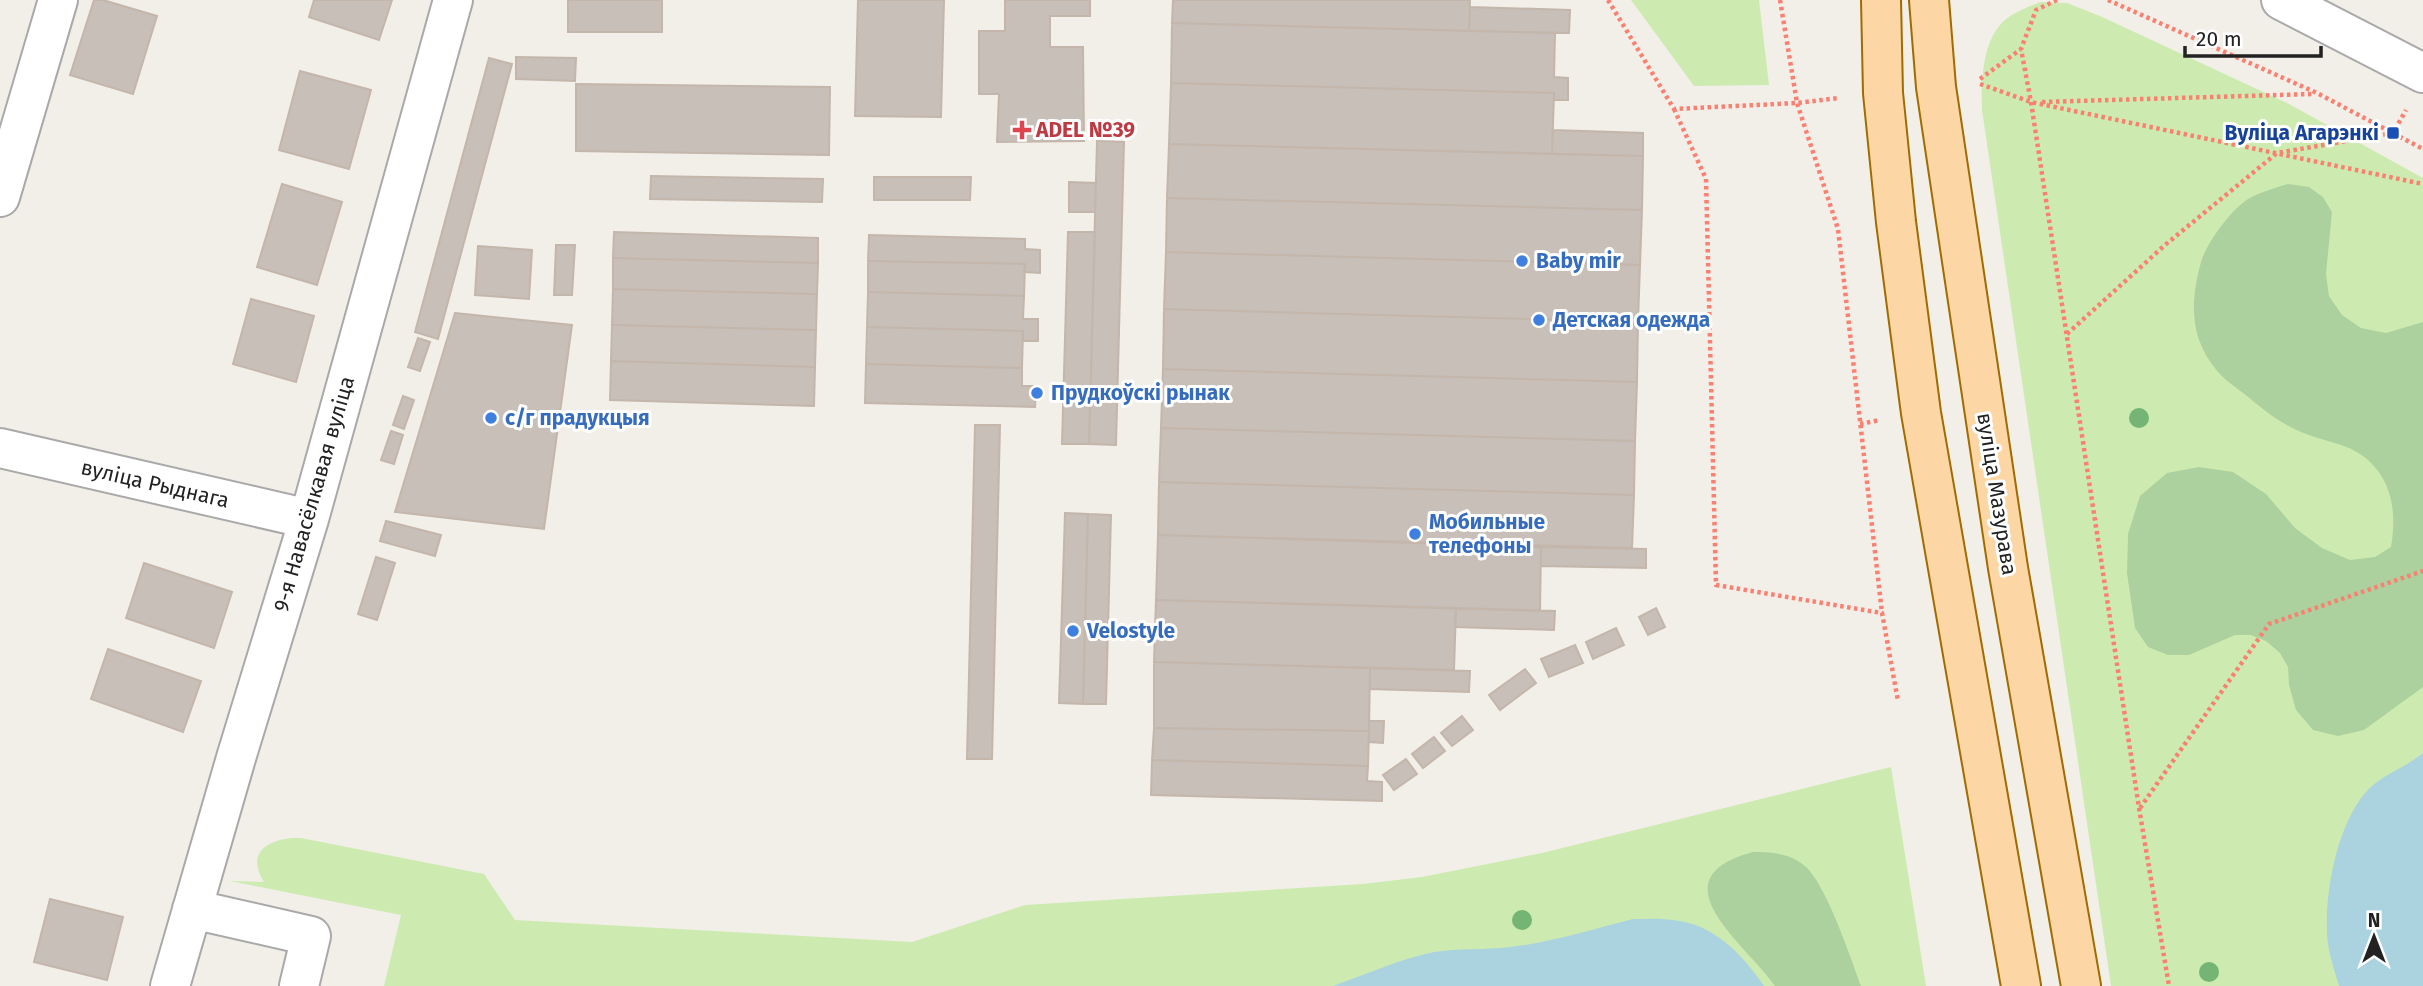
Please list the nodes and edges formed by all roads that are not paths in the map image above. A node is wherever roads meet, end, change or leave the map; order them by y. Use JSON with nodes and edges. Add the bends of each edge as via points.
{"nodes":[{"id":1,"x":58,"y":0,"type":"edge"},
{"id":2,"x":453,"y":0,"type":"edge"},
{"id":3,"x":1881,"y":0,"type":"edge"},
{"id":4,"x":1929,"y":0,"type":"edge"},
{"id":5,"x":2281,"y":0,"type":"edge"},
{"id":6,"x":2423,"y":73,"type":"edge"},
{"id":7,"x":0,"y":197,"type":"edge"},
{"id":8,"x":0,"y":448,"type":"edge"},
{"id":9,"x":309,"y":519,"type":"junction"},
{"id":10,"x":192,"y":909,"type":"junction"},
{"id":11,"x":170,"y":986,"type":"edge"},
{"id":12,"x":299,"y":986,"type":"edge"},
{"id":13,"x":2021,"y":986,"type":"edge"},
{"id":14,"x":2081,"y":986,"type":"edge"}],
"edges":[{"from":1,"to":7,"type":"street"},
{"from":2,"to":9,"type":"street","name":"9-я Навасёлкавая вуліца"},
{"from":3,"to":13,"type":"main road","via":[[1884,106],[1921,413]]},
{"from":4,"to":14,"type":"main road","name":"вуліца Мазурава","via":[[1936,87],[2008,568]]},
{"from":5,"to":6,"type":"street"},
{"from":8,"to":9,"type":"street","name":"вуліца Рыднага"},
{"from":9,"to":10,"type":"street","name":"9-я Навасёлкавая вуліца"},
{"from":10,"to":11,"type":"street","name":"9-я Навасёлкавая вуліца"},
{"from":10,"to":12,"type":"street","via":[[310,936]]}]}
